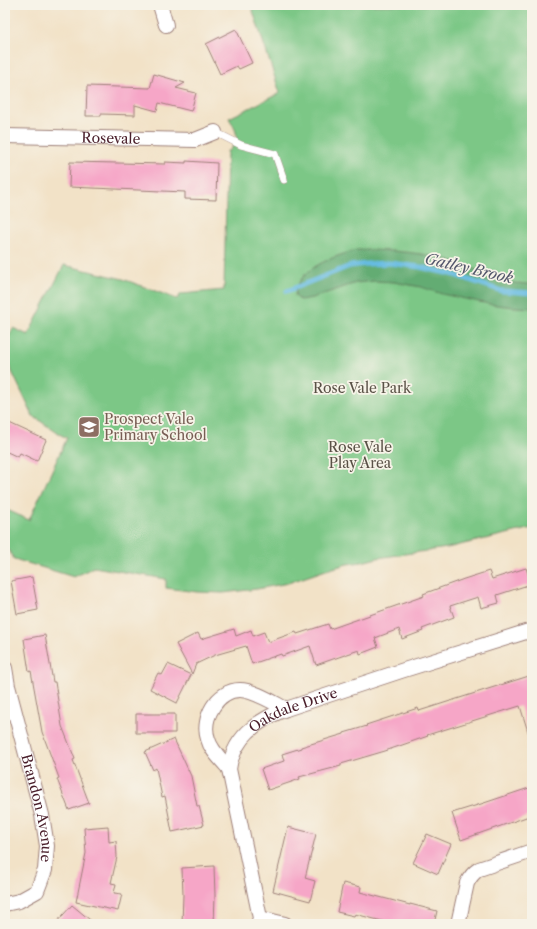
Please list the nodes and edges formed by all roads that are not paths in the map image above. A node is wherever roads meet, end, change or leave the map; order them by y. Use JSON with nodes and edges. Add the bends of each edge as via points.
{"nodes":[{"id":1,"x":160,"y":5,"type":"edge"},
{"id":2,"x":166,"y":25,"type":"dead end"},
{"id":3,"x":215,"y":132,"type":"joint"},
{"id":4,"x":5,"y":136,"type":"edge"},
{"id":5,"x":284,"y":180,"type":"dead end"},
{"id":6,"x":532,"y":630,"type":"edge"},
{"id":7,"x":5,"y":668,"type":"edge"},
{"id":8,"x":286,"y":709,"type":"junction"},
{"id":9,"x":229,"y":770,"type":"junction"},
{"id":10,"x":532,"y":852,"type":"edge"},
{"id":11,"x":5,"y":904,"type":"edge"},
{"id":12,"x":259,"y":921,"type":"edge"},
{"id":13,"x":285,"y":924,"type":"edge"},
{"id":14,"x":458,"y":924,"type":"edge"}],
"edges":[{"from":1,"to":2,"type":"street"},
{"from":3,"to":4,"type":"street","name":"Rosevale","via":[[195,140]]},
{"from":3,"to":5,"type":"lane","via":[[242,145],[275,154]]},
{"from":6,"to":8,"type":"street","name":"Oakdale Drive"},
{"from":7,"to":11,"type":"street","name":"Brandon Avenue","via":[[42,815],[47,846],[45,870],[37,891],[19,901]]},
{"from":8,"to":9,"type":"street","name":"Oakdale Drive","via":[[271,715],[249,730],[237,745]]},
{"from":8,"to":9,"type":"street","via":[[255,694],[240,690],[216,701],[208,718],[206,730],[213,749]]},
{"from":9,"to":12,"type":"street","name":"Oakdale Drive"},
{"from":10,"to":14,"type":"street","via":[[474,872],[467,883]]},
{"from":12,"to":13,"type":"street"}]}
